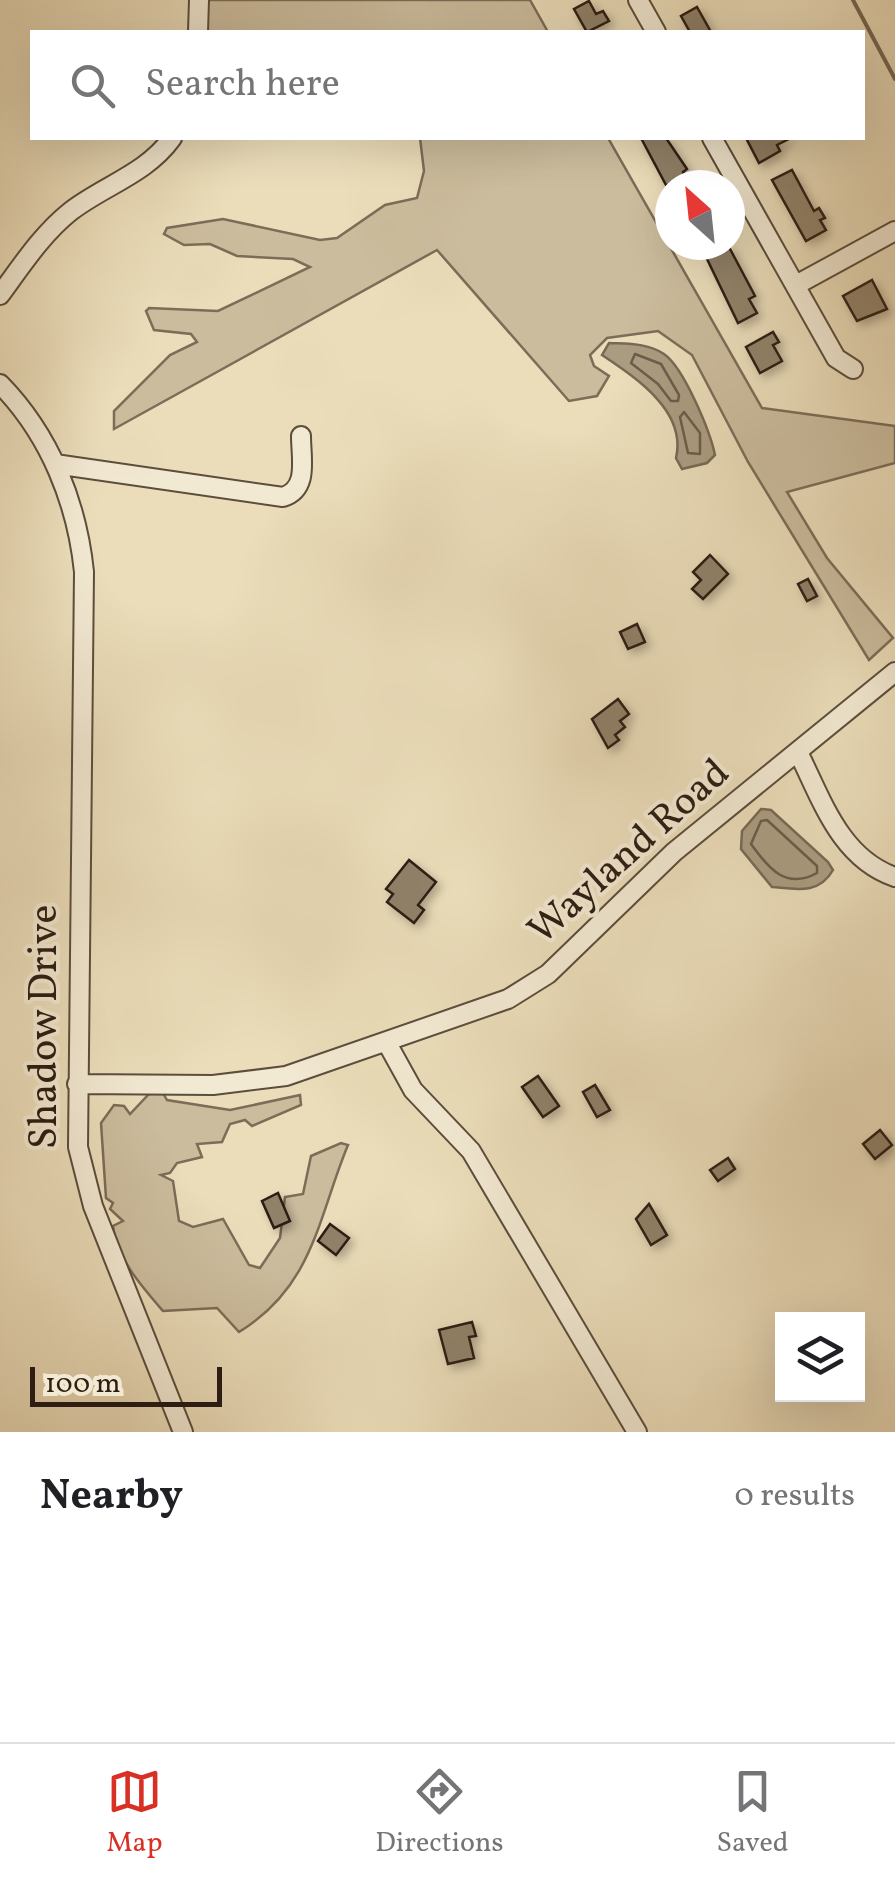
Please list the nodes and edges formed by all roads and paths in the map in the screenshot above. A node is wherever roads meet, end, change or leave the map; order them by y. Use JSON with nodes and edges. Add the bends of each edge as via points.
{"nodes":[{"id":1,"x":199,"y":0,"type":"edge"},
{"id":2,"x":638,"y":0,"type":"edge"},
{"id":3,"x":198,"y":30,"type":"edge"},
{"id":4,"x":655,"y":30,"type":"edge"},
{"id":5,"x":170,"y":140,"type":"edge"},
{"id":6,"x":713,"y":140,"type":"edge"},
{"id":7,"x":895,"y":230,"type":"edge"},
{"id":8,"x":796,"y":285,"type":"junction"},
{"id":9,"x":0,"y":295,"type":"edge"},
{"id":10,"x":854,"y":369,"type":"dead end"},
{"id":11,"x":0,"y":384,"type":"edge"},
{"id":12,"x":301,"y":436,"type":"dead end"},
{"id":13,"x":55,"y":464,"type":"junction"},
{"id":14,"x":895,"y":672,"type":"edge"},
{"id":15,"x":798,"y":752,"type":"junction"},
{"id":16,"x":895,"y":878,"type":"edge"},
{"id":17,"x":387,"y":1043,"type":"junction"},
{"id":18,"x":77,"y":1084,"type":"junction"},
{"id":19,"x":183,"y":1432,"type":"edge"},
{"id":20,"x":638,"y":1432,"type":"edge"}],
"edges":[{"from":1,"to":3,"type":"street"},
{"from":2,"to":4,"type":"street"},
{"from":5,"to":9,"type":"street","via":[[144,167],[52,227]]},
{"from":6,"to":8,"type":"street"},
{"from":7,"to":8,"type":"street"},
{"from":8,"to":10,"type":"street","via":[[836,358]]},
{"from":11,"to":13,"type":"street","name":"Shadow Drive"},
{"from":12,"to":13,"type":"street","via":[[302,481],[283,497]]},
{"from":13,"to":18,"type":"street","name":"Shadow Drive","via":[[75,519],[84,572]]},
{"from":14,"to":15,"type":"street","name":"Wayland Road"},
{"from":15,"to":16,"type":"street","via":[[850,848]]},
{"from":15,"to":17,"type":"street","name":"Wayland Road","via":[[630,891],[538,981],[508,999]]},
{"from":17,"to":18,"type":"street","name":"Wayland Road","via":[[250,1082]]},
{"from":17,"to":20,"type":"street","via":[[413,1090],[472,1151]]},
{"from":18,"to":19,"type":"street","name":"Shadow Drive","via":[[86,1185]]}]}
